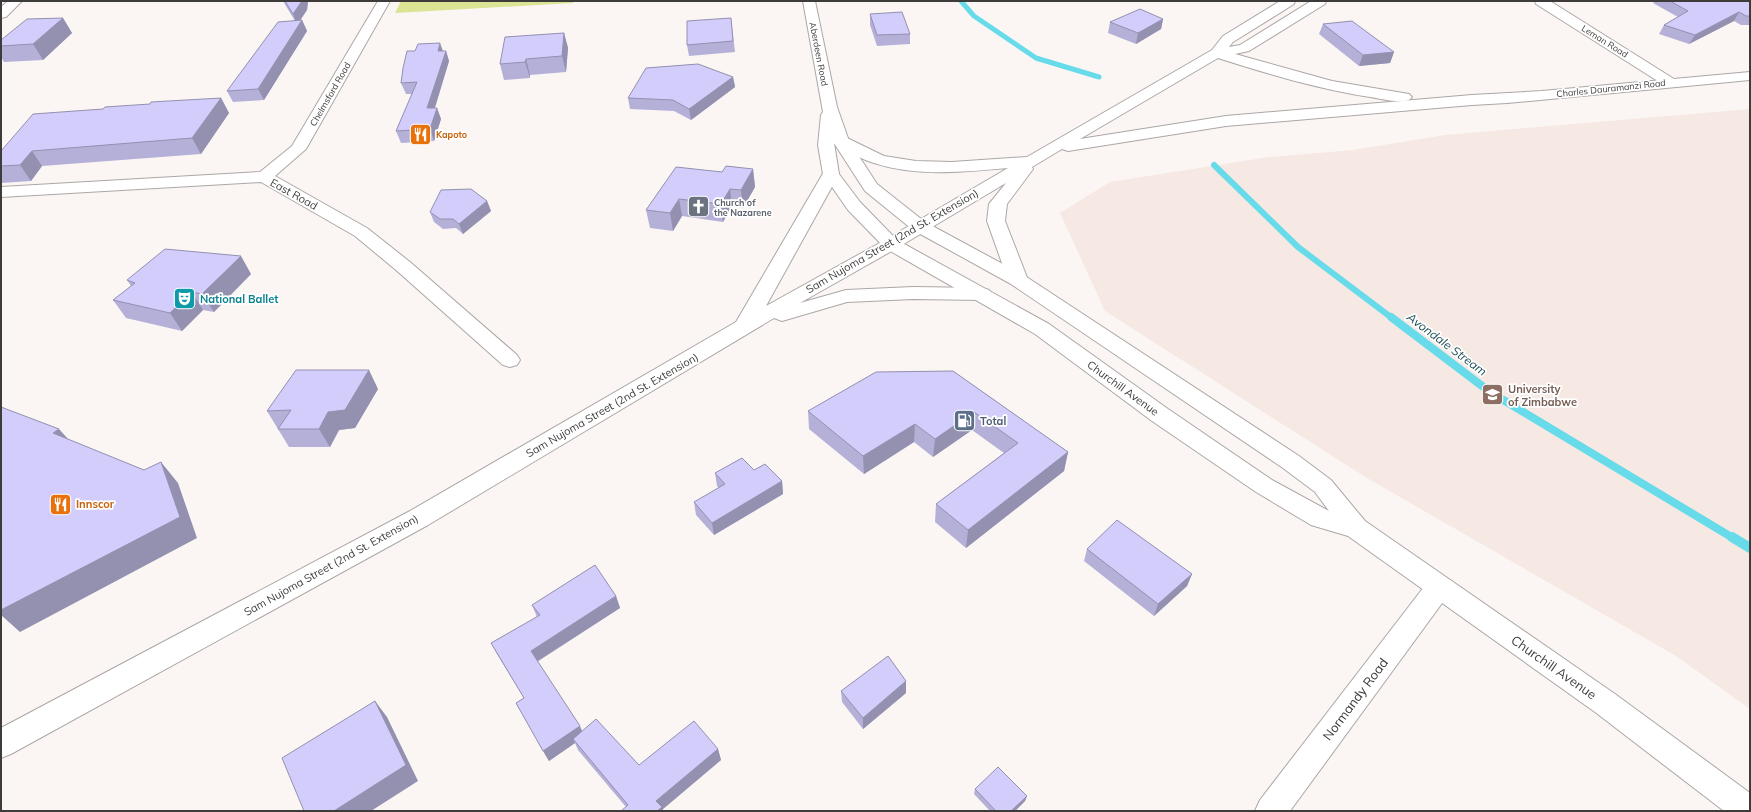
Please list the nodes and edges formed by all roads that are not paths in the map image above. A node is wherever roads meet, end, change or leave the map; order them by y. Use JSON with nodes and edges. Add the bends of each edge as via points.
{"nodes":[{"id":1,"x":16,"y":1,"type":"edge"},
{"id":2,"x":384,"y":1,"type":"edge"},
{"id":3,"x":809,"y":1,"type":"edge"},
{"id":4,"x":1289,"y":1,"type":"edge"},
{"id":5,"x":1320,"y":1,"type":"edge"},
{"id":6,"x":1541,"y":1,"type":"edge"},
{"id":7,"x":1,"y":14,"type":"edge"},
{"id":8,"x":1217,"y":53,"type":"junction"},
{"id":9,"x":1750,"y":76,"type":"edge"},
{"id":10,"x":1668,"y":82,"type":"junction"},
{"id":11,"x":1472,"y":100,"type":"junction"},
{"id":12,"x":829,"y":107,"type":"junction"},
{"id":13,"x":841,"y":141,"type":"junction"},
{"id":14,"x":1056,"y":148,"type":"junction"},
{"id":15,"x":1032,"y":160,"type":"junction"},
{"id":16,"x":830,"y":174,"type":"junction"},
{"id":17,"x":264,"y":177,"type":"junction"},
{"id":18,"x":1,"y":192,"type":"edge"},
{"id":19,"x":919,"y":226,"type":"junction"},
{"id":20,"x":891,"y":244,"type":"junction"},
{"id":21,"x":1018,"y":280,"type":"junction"},
{"id":22,"x":982,"y":294,"type":"junction"},
{"id":23,"x":744,"y":326,"type":"junction"},
{"id":24,"x":510,"y":360,"type":"dead end"},
{"id":25,"x":1356,"y":528,"type":"junction"},
{"id":26,"x":1439,"y":587,"type":"junction"},
{"id":27,"x":1,"y":744,"type":"edge"},
{"id":28,"x":1271,"y":811,"type":"edge"},
{"id":29,"x":1749,"y":811,"type":"edge"}],
"edges":[{"from":1,"to":7,"type":"main road"},
{"from":2,"to":17,"type":"main road","name":"Chelmsford Road","via":[[298,149]]},
{"from":3,"to":12,"type":"main road","name":"Aberdeen Road"},
{"from":4,"to":8,"type":"main road","name":"Sam Nujoma Street (2nd St. Extension)","via":[[1228,39]]},
{"from":5,"to":8,"type":"main road","name":"Sam Nujoma Street (2nd St. Extension)","via":[[1244,48]]},
{"from":6,"to":10,"type":"main road","name":"Leman Road"},
{"from":8,"to":11,"type":"main road","via":[[1331,87],[1392,96]]},
{"from":8,"to":14,"type":"main road","name":"Sam Nujoma Street (2nd St. Extension)"},
{"from":9,"to":10,"type":"main road","name":"Charles Dauramanzi Road"},
{"from":10,"to":11,"type":"main road","name":"Charles Dauramanzi Road"},
{"from":11,"to":14,"type":"main road","via":[[1226,121]]},
{"from":12,"to":13,"type":"main road","name":"Aberdeen Road"},
{"from":12,"to":16,"type":"main road","name":"Aberdeen Road","via":[[826,145]]},
{"from":13,"to":15,"type":"main road","via":[[880,160],[925,167],[953,168]]},
{"from":13,"to":19,"type":"main road","name":"Aberdeen Road","via":[[871,187]]},
{"from":14,"to":15,"type":"main road","name":"Sam Nujoma Street (2nd St. Extension)"},
{"from":15,"to":19,"type":"main road","name":"Sam Nujoma Street (2nd St. Extension)"},
{"from":15,"to":21,"type":"main road","via":[[998,204],[996,221]]},
{"from":16,"to":20,"type":"main road","name":"Aberdeen Road","via":[[854,206]]},
{"from":16,"to":23,"type":"main road"},
{"from":17,"to":18,"type":"main road","name":"East Road"},
{"from":17,"to":24,"type":"main road","name":"East Road","via":[[361,232]]},
{"from":19,"to":20,"type":"main road","name":"Sam Nujoma Street (2nd St. Extension)"},
{"from":19,"to":21,"type":"main road","name":"Churchill Avenue"},
{"from":20,"to":22,"type":"main road","name":"Churchill Avenue"},
{"from":20,"to":23,"type":"main road","name":"Sam Nujoma Street (2nd St. Extension)"},
{"from":21,"to":25,"type":"main road","name":"Churchill Avenue","via":[[1296,466],[1323,486]]},
{"from":22,"to":23,"type":"main road","via":[[913,293],[846,296]]},
{"from":22,"to":25,"type":"main road","name":"Churchill Avenue","via":[[1042,329],[1160,415],[1264,486],[1320,518]]},
{"from":23,"to":27,"type":"main road","name":"Sam Nujoma Street (2nd St. Extension)","via":[[419,518]]},
{"from":25,"to":26,"type":"main road","name":"Churchill Avenue"},
{"from":26,"to":28,"type":"main road","name":"Normandy Road"},
{"from":26,"to":29,"type":"main road","name":"Churchill Avenue","via":[[1604,703]]}]}
